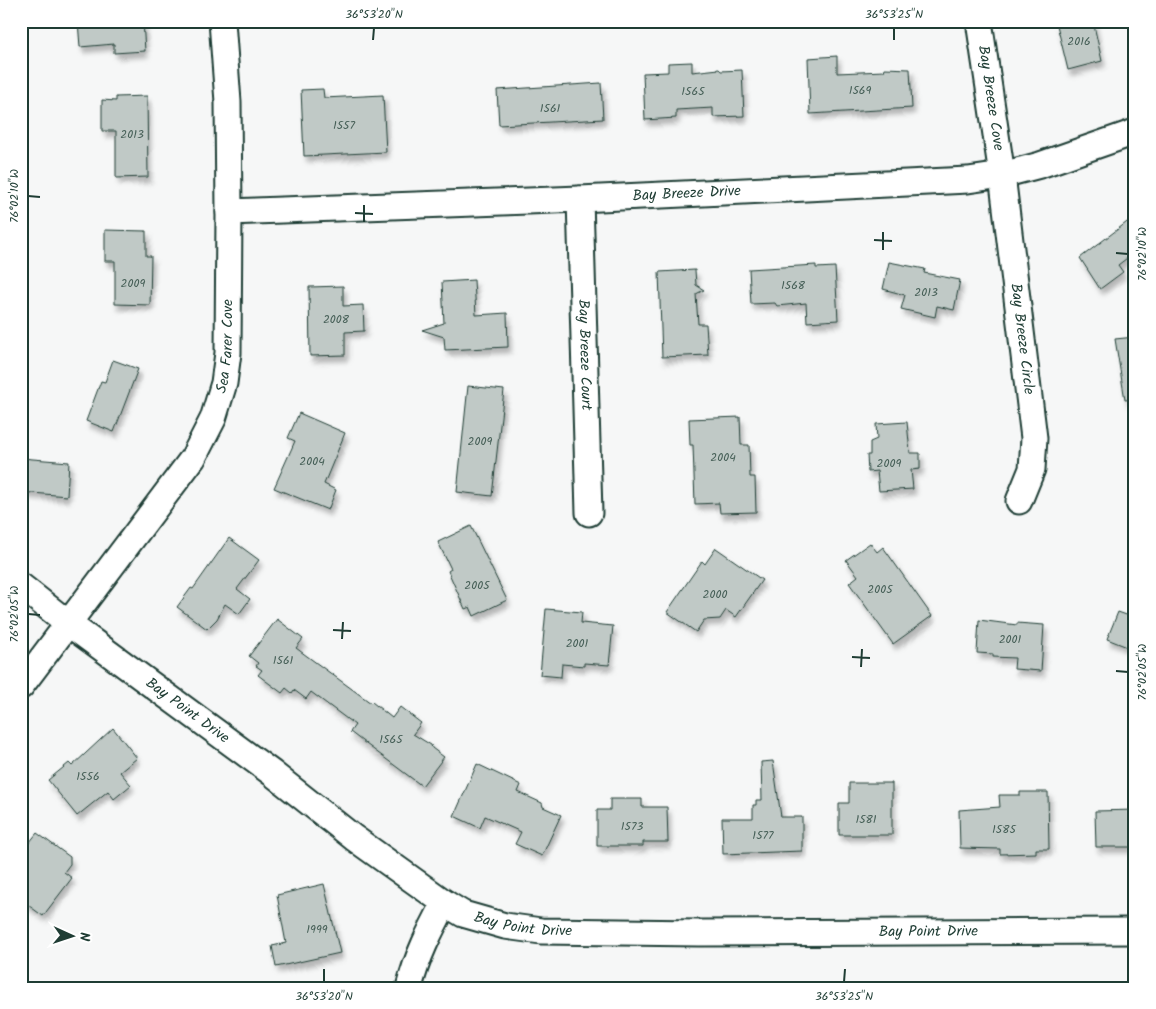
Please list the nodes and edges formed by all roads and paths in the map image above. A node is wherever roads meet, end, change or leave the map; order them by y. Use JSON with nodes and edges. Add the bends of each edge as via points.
{"nodes":[{"id":1,"x":222,"y":21,"type":"edge"},
{"id":2,"x":979,"y":21,"type":"edge"},
{"id":3,"x":1135,"y":132,"type":"edge"},
{"id":4,"x":1002,"y":175,"type":"junction"},
{"id":5,"x":580,"y":199,"type":"junction"},
{"id":6,"x":229,"y":212,"type":"junction"},
{"id":7,"x":1019,"y":502,"type":"dead end"},
{"id":8,"x":589,"y":513,"type":"dead end"},
{"id":9,"x":21,"y":586,"type":"edge"},
{"id":10,"x":69,"y":624,"type":"junction"},
{"id":11,"x":21,"y":686,"type":"edge"},
{"id":12,"x":445,"y":903,"type":"junction"},
{"id":13,"x":1135,"y":931,"type":"edge"},
{"id":14,"x":409,"y":988,"type":"edge"}],
"edges":[{"from":1,"to":6,"type":"street","name":"Sea Farer Cove","via":[[228,102]]},
{"from":2,"to":4,"type":"street","name":"Bay Breeze Cove"},
{"from":3,"to":4,"type":"street","name":"Bay Breeze Drive","via":[[1040,166]]},
{"from":4,"to":5,"type":"street","name":"Bay Breeze Drive","via":[[968,180]]},
{"from":4,"to":7,"type":"street","name":"Bay Breeze Circle","via":[[1034,438],[1032,469]]},
{"from":5,"to":6,"type":"street","name":"Bay Breeze Drive"},
{"from":5,"to":8,"type":"street","name":"Bay Breeze Court"},
{"from":6,"to":10,"type":"street","name":"Sea Farer Cove","via":[[228,353],[224,383],[213,419],[193,458]]},
{"from":9,"to":10,"type":"street","name":"Bay Point Drive"},
{"from":10,"to":11,"type":"street","name":"Sea Farer Cove"},
{"from":10,"to":12,"type":"street","name":"Bay Point Drive"},
{"from":12,"to":13,"type":"street","name":"Bay Point Drive","via":[[463,914],[505,926],[541,931]]},
{"from":12,"to":14,"type":"street","via":[[427,937]]}]}
